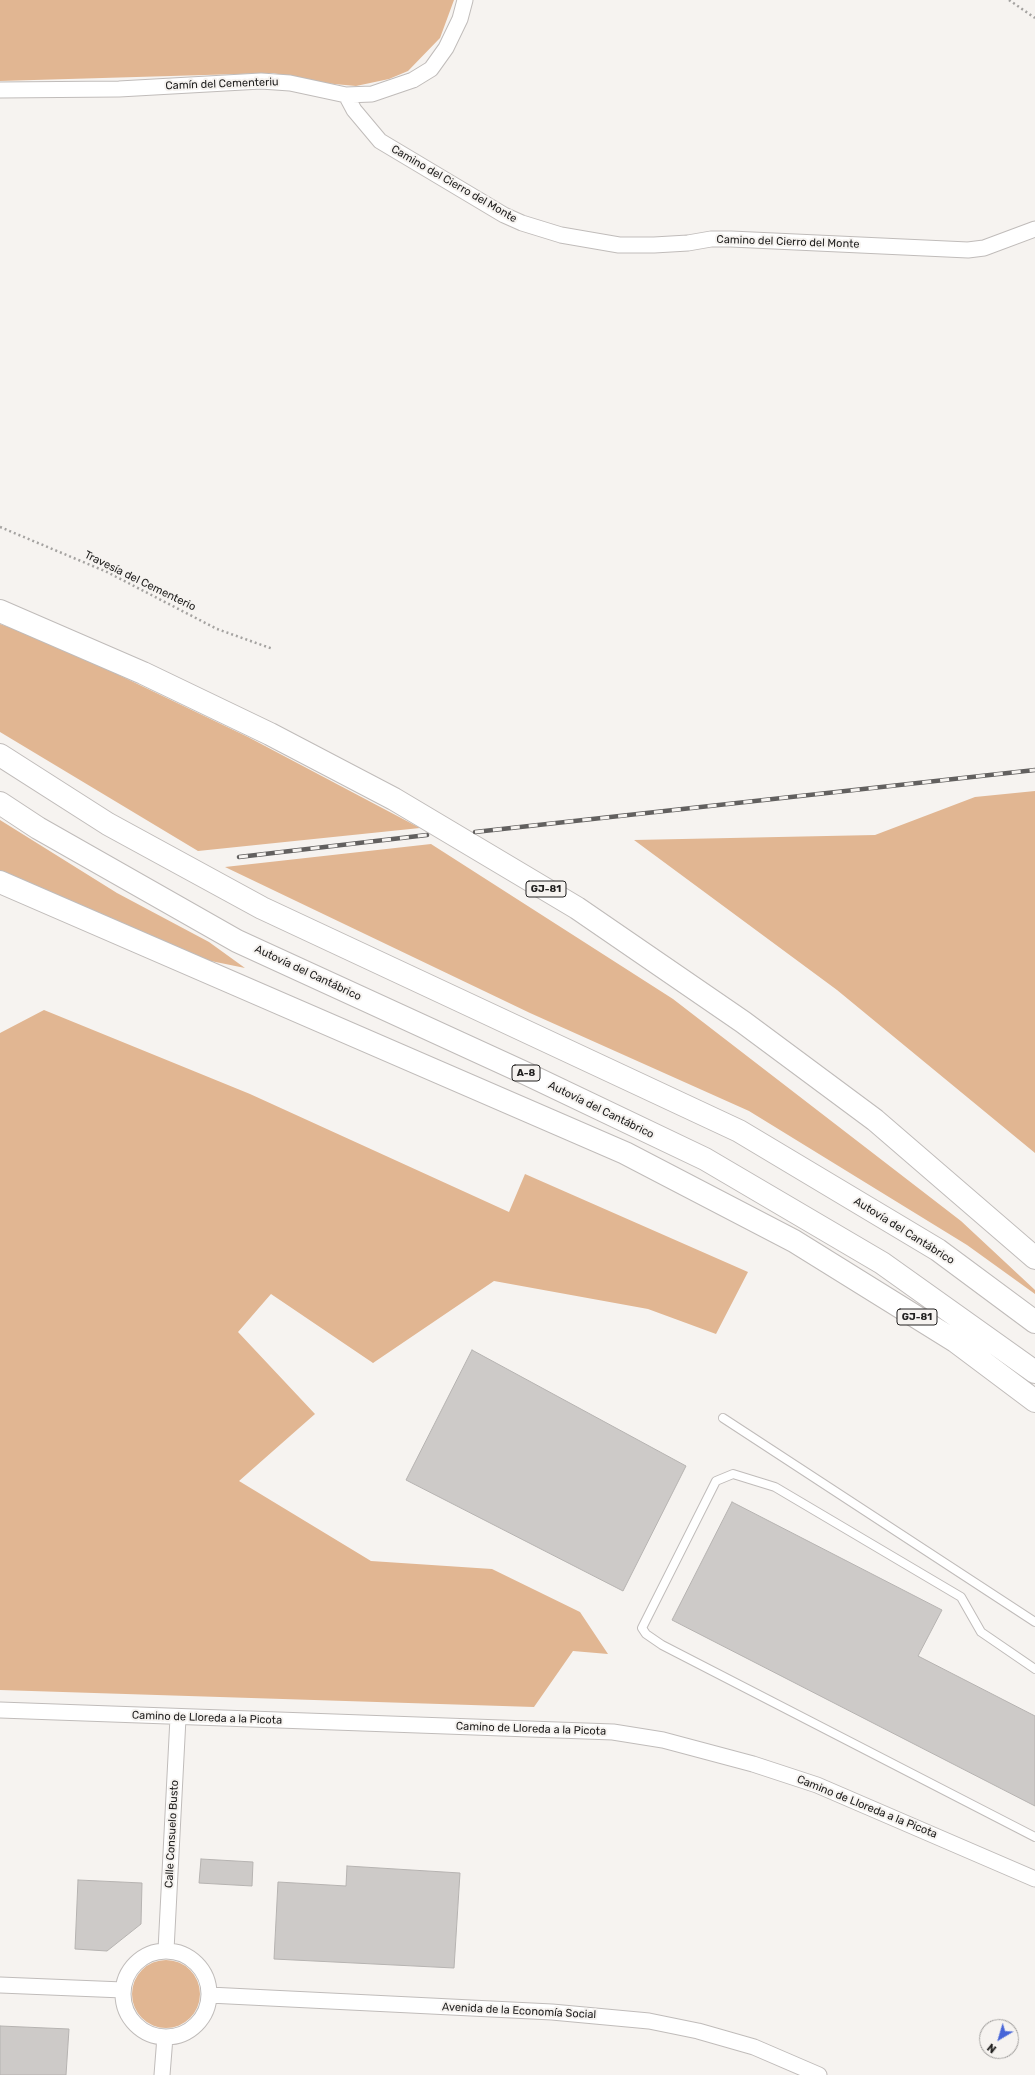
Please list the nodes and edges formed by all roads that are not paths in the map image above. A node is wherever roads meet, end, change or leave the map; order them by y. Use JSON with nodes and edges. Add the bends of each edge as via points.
{"nodes":[{"id":1,"x":465,"y":0,"type":"edge"},
{"id":2,"x":0,"y":90,"type":"edge"},
{"id":3,"x":346,"y":95,"type":"junction"},
{"id":4,"x":1035,"y":230,"type":"edge"},
{"id":5,"x":0,"y":610,"type":"edge"},
{"id":6,"x":0,"y":755,"type":"edge"},
{"id":7,"x":0,"y":803,"type":"edge"},
{"id":8,"x":0,"y":882,"type":"edge"},
{"id":9,"x":1035,"y":1258,"type":"edge"},
{"id":10,"x":1035,"y":1322,"type":"edge"},
{"id":11,"x":1035,"y":1372,"type":"edge"},
{"id":12,"x":1035,"y":1400,"type":"edge"},
{"id":13,"x":724,"y":1418,"type":"dead end"},
{"id":14,"x":1035,"y":1622,"type":"edge"},
{"id":15,"x":1035,"y":1669,"type":"edge"},
{"id":16,"x":0,"y":1710,"type":"edge"},
{"id":17,"x":178,"y":1718,"type":"junction"},
{"id":18,"x":1035,"y":1837,"type":"edge"},
{"id":19,"x":1035,"y":1879,"type":"edge"},
{"id":20,"x":166,"y":1950,"type":"junction"},
{"id":21,"x":0,"y":1985,"type":"edge"},
{"id":22,"x":123,"y":1990,"type":"junction"},
{"id":23,"x":209,"y":1994,"type":"junction"},
{"id":24,"x":165,"y":2037,"type":"junction"},
{"id":25,"x":162,"y":2075,"type":"edge"},
{"id":26,"x":819,"y":2075,"type":"edge"}],
"edges":[{"from":1,"to":3,"type":"street","name":"Camín del Cementeriu","via":[[453,34],[431,69],[413,80],[372,94]]},
{"from":2,"to":3,"type":"street","name":"Camín del Cementeriu","via":[[119,89],[261,81],[290,83]]},
{"from":3,"to":4,"type":"street","name":"Camino del Cierro del Monte","via":[[354,110],[380,141],[504,215],[561,235],[619,245],[731,239],[968,250],[984,248]]},
{"from":5,"to":9,"type":"highway","number":"GJ-81","via":[[144,673],[325,763],[394,799],[577,908],[743,1022],[875,1120]]},
{"from":6,"to":10,"type":"highway","name":"Autovía del Cantábrico","via":[[108,824],[262,908],[739,1131],[938,1250]]},
{"from":7,"to":11,"type":"highway","name":"Autovía del Cantábrico","number":"A-8","via":[[38,828],[237,941],[705,1159],[882,1263]]},
{"from":8,"to":12,"type":"highway","number":"GJ-81","via":[[625,1153],[794,1241],[955,1341]]},
{"from":13,"to":14,"type":"lane"},
{"from":15,"to":18,"type":"lane","via":[[982,1632],[961,1597],[775,1487],[733,1474],[716,1481],[642,1628],[662,1645]]},
{"from":16,"to":17,"type":"street","name":"Camino de Lloreda a la Picota"},
{"from":17,"to":19,"type":"street","name":"Camino de Lloreda a la Picota","via":[[613,1732],[663,1740],[753,1764],[816,1785]]},
{"from":17,"to":20,"type":"street","name":"Calle Consuelo Busto"},
{"from":20,"to":22,"type":"street","via":[[153,1952],[137,1962],[126,1977]]},
{"from":20,"to":23,"type":"street","via":[[192,1959],[201,1968]]},
{"from":21,"to":22,"type":"street"},
{"from":22,"to":24,"type":"street","via":[[124,2004],[139,2027],[151,2034]]},
{"from":23,"to":24,"type":"street","via":[[207,2008],[191,2029]]},
{"from":23,"to":26,"type":"street","name":"Avenida de la Economía Social","via":[[552,2012],[649,2021],[698,2031],[754,2047]]},
{"from":24,"to":25,"type":"street"}]}
